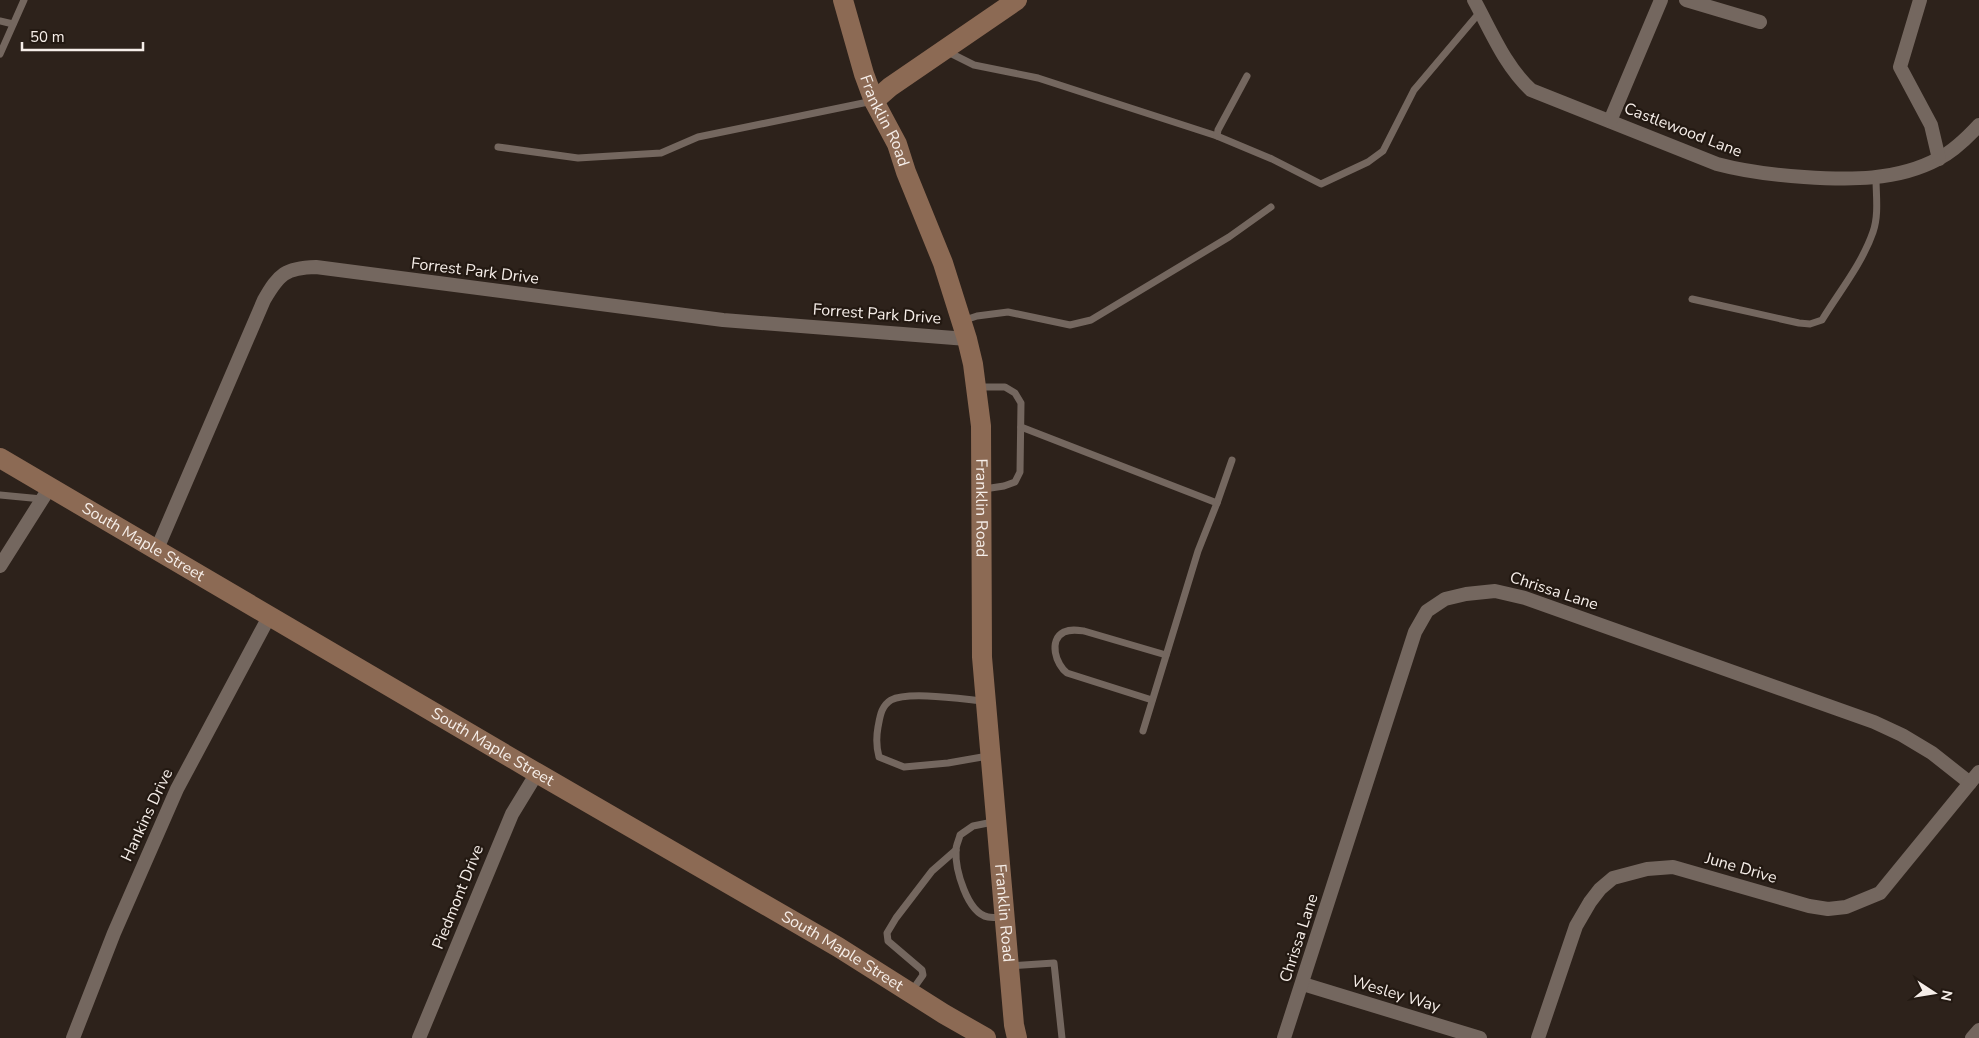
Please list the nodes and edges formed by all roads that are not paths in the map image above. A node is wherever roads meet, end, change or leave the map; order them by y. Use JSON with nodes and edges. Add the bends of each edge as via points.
{"nodes":[{"id":1,"x":24,"y":0,"type":"edge"},
{"id":2,"x":843,"y":0,"type":"edge"},
{"id":3,"x":1016,"y":0,"type":"edge"},
{"id":4,"x":1661,"y":0,"type":"edge"},
{"id":5,"x":1686,"y":0,"type":"edge"},
{"id":6,"x":1920,"y":0,"type":"edge"},
{"id":7,"x":1477,"y":6,"type":"edge"},
{"id":8,"x":0,"y":21,"type":"edge"},
{"id":9,"x":1760,"y":22,"type":"dead end"},
{"id":10,"x":13,"y":24,"type":"junction"},
{"id":11,"x":944,"y":50,"type":"junction"},
{"id":12,"x":0,"y":54,"type":"edge"},
{"id":13,"x":1247,"y":76,"type":"dead end"},
{"id":14,"x":874,"y":101,"type":"junction"},
{"id":15,"x":1610,"y":121,"type":"junction"},
{"id":16,"x":1979,"y":125,"type":"edge"},
{"id":17,"x":1217,"y":136,"type":"junction"},
{"id":18,"x":498,"y":147,"type":"dead end"},
{"id":19,"x":1939,"y":159,"type":"junction"},
{"id":20,"x":1876,"y":178,"type":"junction"},
{"id":21,"x":1271,"y":207,"type":"dead end"},
{"id":22,"x":1692,"y":299,"type":"dead end"},
{"id":23,"x":964,"y":330,"type":"junction"},
{"id":24,"x":976,"y":387,"type":"junction"},
{"id":25,"x":1021,"y":427,"type":"junction"},
{"id":26,"x":0,"y":458,"type":"edge"},
{"id":27,"x":1232,"y":460,"type":"dead end"},
{"id":28,"x":981,"y":489,"type":"junction"},
{"id":29,"x":46,"y":493,"type":"junction"},
{"id":30,"x":0,"y":495,"type":"edge"},
{"id":31,"x":1216,"y":503,"type":"junction"},
{"id":32,"x":157,"y":549,"type":"junction"},
{"id":33,"x":0,"y":566,"type":"edge"},
{"id":34,"x":270,"y":615,"type":"junction"},
{"id":35,"x":1166,"y":654,"type":"junction"},
{"id":36,"x":1152,"y":700,"type":"junction"},
{"id":37,"x":986,"y":702,"type":"junction"},
{"id":38,"x":1143,"y":731,"type":"dead end"},
{"id":39,"x":990,"y":755,"type":"junction"},
{"id":40,"x":536,"y":773,"type":"junction"},
{"id":41,"x":1975,"y":778,"type":"edge"},
{"id":42,"x":996,"y":821,"type":"junction"},
{"id":43,"x":956,"y":850,"type":"junction"},
{"id":44,"x":1004,"y":917,"type":"junction"},
{"id":45,"x":1009,"y":966,"type":"junction"},
{"id":46,"x":1303,"y":984,"type":"junction"},
{"id":47,"x":910,"y":992,"type":"junction"},
{"id":48,"x":1979,"y":1030,"type":"edge"},
{"id":49,"x":73,"y":1038,"type":"edge"},
{"id":50,"x":419,"y":1038,"type":"edge"},
{"id":51,"x":986,"y":1038,"type":"edge"},
{"id":52,"x":1017,"y":1038,"type":"edge"},
{"id":53,"x":1062,"y":1038,"type":"edge"},
{"id":54,"x":1284,"y":1038,"type":"edge"},
{"id":55,"x":1480,"y":1038,"type":"edge"},
{"id":56,"x":1538,"y":1038,"type":"edge"},
{"id":57,"x":1972,"y":1038,"type":"edge"}],
"edges":[{"from":1,"to":10,"type":"lane"},
{"from":2,"to":14,"type":"street","name":"Franklin Road"},
{"from":3,"to":11,"type":"street"},
{"from":4,"to":15,"type":"street"},
{"from":5,"to":9,"type":"street"},
{"from":6,"to":19,"type":"street","via":[[1900,67],[1931,124]]},
{"from":7,"to":15,"type":"street","name":"Castlewood Lane","via":[[1508,63],[1531,90]]},
{"from":7,"to":17,"type":"lane","via":[[1414,90],[1383,150],[1368,162],[1321,184]]},
{"from":8,"to":10,"type":"lane"},
{"from":10,"to":12,"type":"lane"},
{"from":11,"to":14,"type":"street"},
{"from":11,"to":17,"type":"lane","via":[[974,65],[1038,78]]},
{"from":13,"to":17,"type":"lane"},
{"from":14,"to":18,"type":"lane","via":[[698,137],[661,153],[578,158]]},
{"from":14,"to":23,"type":"street","name":"Franklin Road","via":[[897,144],[944,263]]},
{"from":15,"to":20,"type":"street","name":"Castlewood Lane","via":[[1717,164],[1746,172],[1835,179]]},
{"from":16,"to":19,"type":"street","name":"Castlewood Lane","via":[[1960,145]]},
{"from":19,"to":20,"type":"street","name":"Castlewood Lane"},
{"from":20,"to":22,"type":"lane","via":[[1874,231],[1862,257],[1822,320],[1799,324]]},
{"from":21,"to":23,"type":"lane","via":[[1229,237],[1091,320],[1070,325],[1008,312],[978,316]]},
{"from":23,"to":24,"type":"street","name":"Franklin Road"},
{"from":23,"to":32,"type":"street","name":"Forrest Park Drive","via":[[723,320],[316,267],[292,269],[283,273],[264,300]]},
{"from":24,"to":25,"type":"lane","via":[[1005,387],[1015,393],[1021,403]]},
{"from":24,"to":28,"type":"street","name":"Franklin Road","via":[[981,426]]},
{"from":25,"to":28,"type":"lane","via":[[1020,472],[1015,482]]},
{"from":25,"to":31,"type":"lane"},
{"from":26,"to":29,"type":"street","name":"South Maple Street"},
{"from":27,"to":31,"type":"lane"},
{"from":28,"to":37,"type":"street","name":"Franklin Road","via":[[982,656]]},
{"from":29,"to":30,"type":"lane"},
{"from":29,"to":32,"type":"street","name":"South Maple Street"},
{"from":29,"to":33,"type":"street"},
{"from":31,"to":35,"type":"lane"},
{"from":32,"to":34,"type":"street","name":"South Maple Street"},
{"from":34,"to":40,"type":"street","name":"South Maple Street"},
{"from":34,"to":49,"type":"street","name":"Hankins Drive","via":[[177,789],[114,933]]},
{"from":35,"to":36,"type":"lane"},
{"from":35,"to":36,"type":"lane","via":[[1084,631],[1063,633],[1057,643],[1056,659],[1067,673]]},
{"from":36,"to":38,"type":"lane"},
{"from":37,"to":39,"type":"street","name":"Franklin Road"},
{"from":37,"to":39,"type":"lane","via":[[938,697],[901,697],[890,701],[881,710],[876,744],[879,757],[904,767]]},
{"from":39,"to":42,"type":"street","name":"Franklin Road"},
{"from":40,"to":47,"type":"street","name":"South Maple Street","via":[[822,937]]},
{"from":40,"to":50,"type":"street","name":"Piedmont Drive","via":[[512,814]]},
{"from":41,"to":46,"type":"street","name":"Chrissa Lane","via":[[1874,722],[1535,602],[1495,591],[1445,599],[1427,611],[1415,632]]},
{"from":41,"to":56,"type":"street","name":"June Drive","via":[[1880,893],[1846,908],[1809,906],[1673,867],[1647,868],[1613,878],[1600,889],[1576,926]]},
{"from":42,"to":43,"type":"lane","via":[[973,826],[960,835]]},
{"from":42,"to":44,"type":"street","name":"Franklin Road"},
{"from":43,"to":44,"type":"lane","via":[[959,874],[975,911],[988,917]]},
{"from":43,"to":47,"type":"lane","via":[[932,871],[887,933],[888,941],[922,970],[923,975]]},
{"from":44,"to":45,"type":"street","name":"Franklin Road"},
{"from":45,"to":52,"type":"street","name":"Franklin Road"},
{"from":45,"to":53,"type":"lane","via":[[1054,963]]},
{"from":46,"to":54,"type":"street","name":"Chrissa Lane"},
{"from":46,"to":55,"type":"street","name":"Wesley Way"},
{"from":47,"to":51,"type":"street","name":"South Maple Street"},
{"from":48,"to":57,"type":"street"}]}
